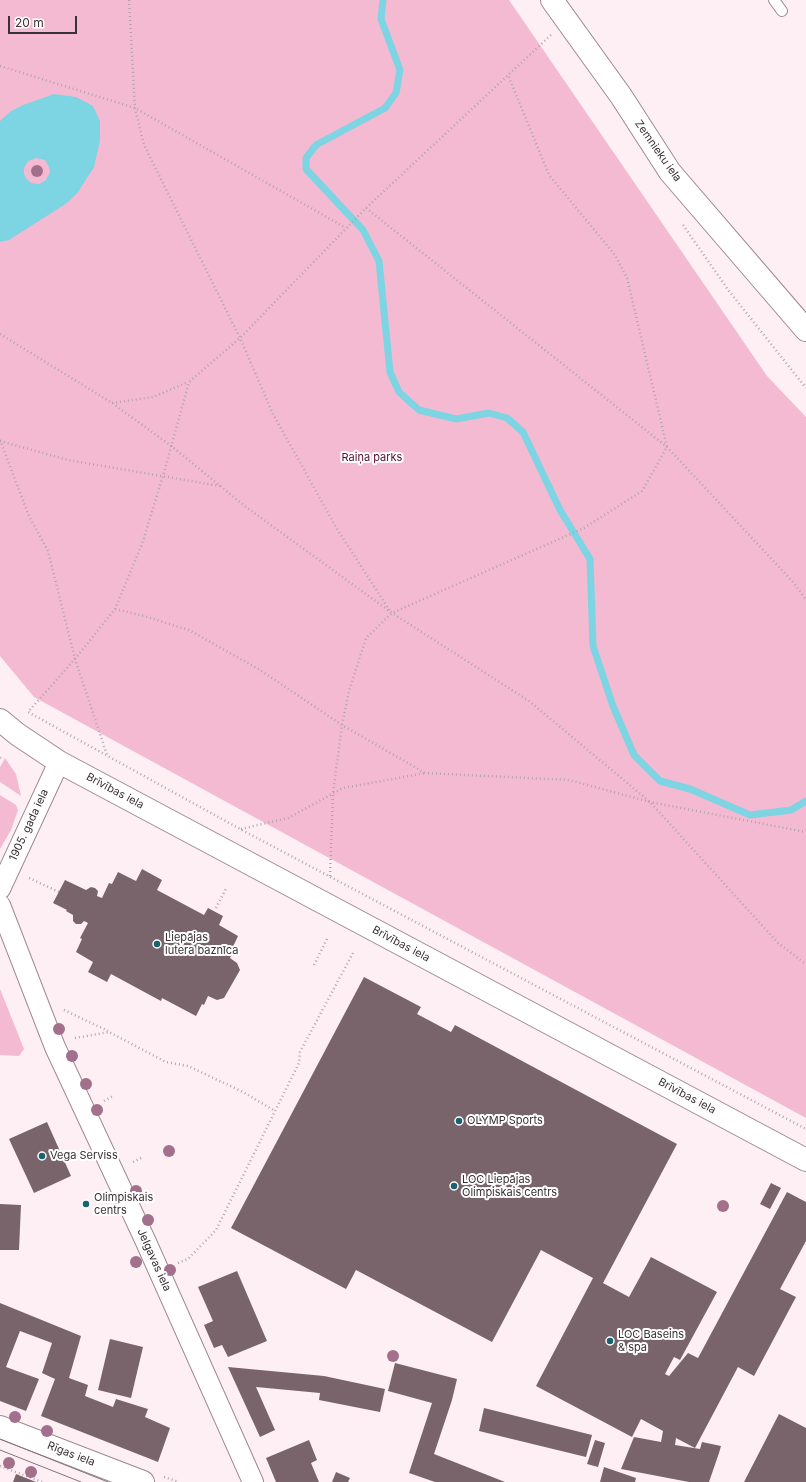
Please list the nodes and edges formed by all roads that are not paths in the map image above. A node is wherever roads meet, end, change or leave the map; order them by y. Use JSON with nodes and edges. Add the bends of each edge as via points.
{"nodes":[{"id":1,"x":552,"y":0,"type":"edge"},
{"id":2,"x":774,"y":0,"type":"edge"},
{"id":3,"x":782,"y":11,"type":"dead end"},
{"id":4,"x":806,"y":330,"type":"edge"},
{"id":5,"x":0,"y":720,"type":"edge"},
{"id":6,"x":59,"y":762,"type":"junction"},
{"id":7,"x":0,"y":889,"type":"edge"},
{"id":8,"x":0,"y":905,"type":"edge"},
{"id":9,"x":806,"y":1160,"type":"edge"},
{"id":10,"x":0,"y":1427,"type":"edge"},
{"id":11,"x":143,"y":1482,"type":"edge"},
{"id":12,"x":253,"y":1482,"type":"edge"}],
"edges":[{"from":1,"to":4,"type":"main road","name":"Zemnieku iela","via":[[621,96],[670,172]]},
{"from":2,"to":3,"type":"lane"},
{"from":5,"to":6,"type":"main road","name":"Brīvības iela"},
{"from":6,"to":7,"type":"street","name":"1905. gada iela"},
{"from":6,"to":9,"type":"main road","name":"Brīvības iela"},
{"from":8,"to":12,"type":"street","name":"Jelgavas iela","via":[[55,1047],[146,1242]]},
{"from":10,"to":11,"type":"main road","name":"Rīgas iela"}]}
